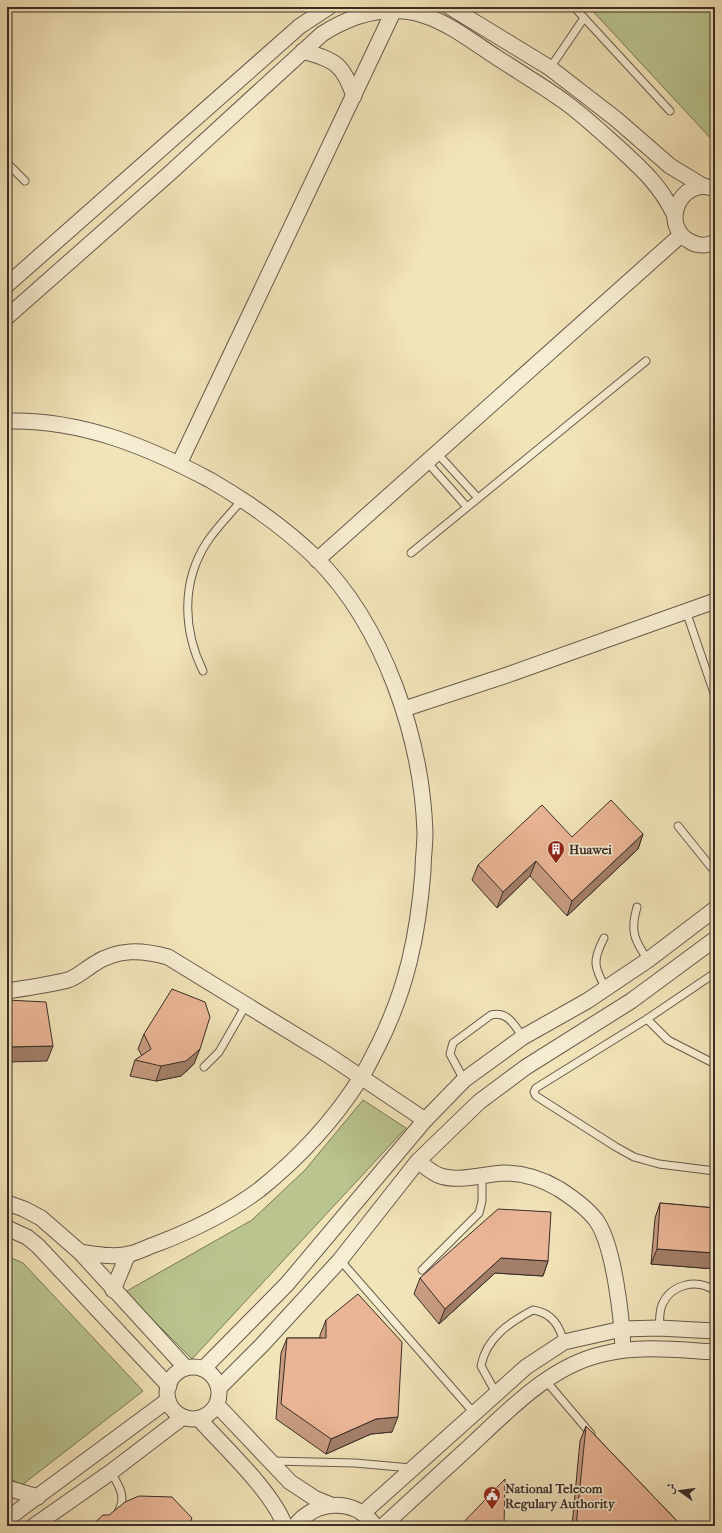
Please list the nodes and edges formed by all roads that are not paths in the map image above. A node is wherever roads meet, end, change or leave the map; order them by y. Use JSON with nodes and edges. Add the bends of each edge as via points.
{"nodes":[{"id":1,"x":329,"y":7,"type":"edge"},
{"id":2,"x":450,"y":7,"type":"edge"},
{"id":3,"x":574,"y":7,"type":"edge"},
{"id":4,"x":394,"y":10,"type":"junction"},
{"id":5,"x":584,"y":18,"type":"junction"},
{"id":6,"x":303,"y":51,"type":"junction"},
{"id":7,"x":550,"y":68,"type":"junction"},
{"id":8,"x":354,"y":96,"type":"junction"},
{"id":9,"x":670,"y":111,"type":"dead end"},
{"id":10,"x":155,"y":153,"type":"junction"},
{"id":11,"x":7,"y":163,"type":"edge"},
{"id":12,"x":170,"y":174,"type":"junction"},
{"id":13,"x":25,"y":181,"type":"dead end"},
{"id":14,"x":709,"y":188,"type":"edge"},
{"id":15,"x":674,"y":214,"type":"junction"},
{"id":16,"x":681,"y":235,"type":"junction"},
{"id":17,"x":711,"y":247,"type":"edge"},
{"id":18,"x":7,"y":285,"type":"edge"},
{"id":19,"x":7,"y":317,"type":"edge"},
{"id":20,"x":646,"y":361,"type":"dead end"},
{"id":21,"x":7,"y":421,"type":"edge"},
{"id":22,"x":432,"y":457,"type":"junction"},
{"id":23,"x":179,"y":464,"type":"junction"},
{"id":24,"x":478,"y":498,"type":"junction"},
{"id":25,"x":242,"y":500,"type":"junction"},
{"id":26,"x":467,"y":507,"type":"junction"},
{"id":27,"x":411,"y":553,"type":"dead end"},
{"id":28,"x":317,"y":560,"type":"junction"},
{"id":29,"x":715,"y":601,"type":"edge"},
{"id":30,"x":686,"y":611,"type":"junction"},
{"id":31,"x":203,"y":671,"type":"dead end"},
{"id":32,"x":715,"y":696,"type":"edge"},
{"id":33,"x":404,"y":710,"type":"junction"},
{"id":34,"x":678,"y":826,"type":"dead end"},
{"id":35,"x":715,"y":872,"type":"edge"},
{"id":36,"x":637,"y":907,"type":"dead end"},
{"id":37,"x":715,"y":909,"type":"edge"},
{"id":38,"x":604,"y":938,"type":"dead end"},
{"id":39,"x":715,"y":939,"type":"edge"},
{"id":40,"x":648,"y":960,"type":"junction"},
{"id":41,"x":715,"y":973,"type":"edge"},
{"id":42,"x":606,"y":989,"type":"junction"},
{"id":43,"x":7,"y":991,"type":"edge"},
{"id":44,"x":246,"y":1005,"type":"junction"},
{"id":45,"x":647,"y":1019,"type":"junction"},
{"id":46,"x":523,"y":1037,"type":"junction"},
{"id":47,"x":715,"y":1064,"type":"edge"},
{"id":48,"x":204,"y":1067,"type":"dead end"},
{"id":49,"x":362,"y":1077,"type":"junction"},
{"id":50,"x":464,"y":1080,"type":"junction"},
{"id":51,"x":425,"y":1120,"type":"junction"},
{"id":52,"x":418,"y":1161,"type":"junction"},
{"id":53,"x":715,"y":1171,"type":"edge"},
{"id":54,"x":482,"y":1176,"type":"junction"},
{"id":55,"x":7,"y":1203,"type":"edge"},
{"id":56,"x":7,"y":1228,"type":"edge"},
{"id":57,"x":80,"y":1252,"type":"junction"},
{"id":58,"x":128,"y":1254,"type":"junction"},
{"id":59,"x":340,"y":1260,"type":"junction"},
{"id":60,"x":422,"y":1270,"type":"dead end"},
{"id":61,"x":113,"y":1290,"type":"junction"},
{"id":62,"x":715,"y":1291,"type":"edge"},
{"id":63,"x":622,"y":1328,"type":"junction"},
{"id":64,"x":659,"y":1328,"type":"junction"},
{"id":65,"x":715,"y":1331,"type":"edge"},
{"id":66,"x":564,"y":1342,"type":"junction"},
{"id":67,"x":623,"y":1350,"type":"junction"},
{"id":68,"x":715,"y":1352,"type":"edge"},
{"id":69,"x":186,"y":1368,"type":"junction"},
{"id":70,"x":203,"y":1369,"type":"junction"},
{"id":71,"x":546,"y":1380,"type":"junction"},
{"id":72,"x":219,"y":1388,"type":"junction"},
{"id":73,"x":169,"y":1393,"type":"junction"},
{"id":74,"x":496,"y":1393,"type":"junction"},
{"id":75,"x":217,"y":1405,"type":"junction"},
{"id":76,"x":474,"y":1413,"type":"junction"},
{"id":77,"x":183,"y":1417,"type":"junction"},
{"id":78,"x":199,"y":1419,"type":"junction"},
{"id":79,"x":592,"y":1436,"type":"edge"},
{"id":80,"x":270,"y":1461,"type":"junction"},
{"id":81,"x":413,"y":1468,"type":"junction"},
{"id":82,"x":112,"y":1472,"type":"junction"},
{"id":83,"x":7,"y":1488,"type":"edge"},
{"id":84,"x":38,"y":1497,"type":"junction"},
{"id":85,"x":331,"y":1505,"type":"junction"},
{"id":86,"x":363,"y":1513,"type":"junction"},
{"id":87,"x":112,"y":1517,"type":"edge"},
{"id":88,"x":7,"y":1519,"type":"edge"},
{"id":89,"x":35,"y":1526,"type":"edge"},
{"id":90,"x":285,"y":1526,"type":"edge"},
{"id":91,"x":295,"y":1526,"type":"edge"},
{"id":92,"x":375,"y":1526,"type":"edge"},
{"id":93,"x":383,"y":1526,"type":"edge"}],
"edges":[{"from":1,"to":10,"type":"street","via":[[300,26]]},
{"from":2,"to":7,"type":"street"},
{"from":3,"to":5,"type":"lane"},
{"from":4,"to":6,"type":"street","via":[[362,15],[338,24]]},
{"from":4,"to":8,"type":"street"},
{"from":4,"to":15,"type":"street","via":[[422,15],[449,26],[565,102],[658,185]]},
{"from":5,"to":7,"type":"lane"},
{"from":5,"to":9,"type":"lane"},
{"from":6,"to":8,"type":"street","via":[[336,63],[347,78]]},
{"from":6,"to":12,"type":"street"},
{"from":7,"to":14,"type":"street","via":[[616,119],[670,166]]},
{"from":8,"to":23,"type":"street"},
{"from":10,"to":12,"type":"street"},
{"from":10,"to":18,"type":"street"},
{"from":11,"to":13,"type":"lane"},
{"from":12,"to":19,"type":"street"},
{"from":14,"to":15,"type":"street","via":[[686,192],[676,205]]},
{"from":15,"to":16,"type":"street"},
{"from":16,"to":17,"type":"street","via":[[695,244]]},
{"from":16,"to":22,"type":"street"},
{"from":20,"to":24,"type":"lane"},
{"from":21,"to":23,"type":"street","via":[[23,420],[77,427],[130,442]]},
{"from":22,"to":24,"type":"lane"},
{"from":22,"to":26,"type":"lane"},
{"from":22,"to":28,"type":"street"},
{"from":23,"to":25,"type":"street"},
{"from":24,"to":26,"type":"lane"},
{"from":25,"to":28,"type":"street","via":[[276,522]]},
{"from":25,"to":31,"type":"lane","via":[[206,543],[189,584],[188,629]]},
{"from":26,"to":27,"type":"lane"},
{"from":28,"to":33,"type":"street","via":[[357,611],[382,655]]},
{"from":29,"to":30,"type":"street"},
{"from":30,"to":32,"type":"lane"},
{"from":30,"to":33,"type":"street"},
{"from":33,"to":49,"type":"street","via":[[419,771],[425,834],[420,914],[411,960],[390,1021]]},
{"from":34,"to":35,"type":"lane"},
{"from":36,"to":40,"type":"lane","via":[[633,920],[634,936]]},
{"from":37,"to":40,"type":"street"},
{"from":38,"to":42,"type":"lane","via":[[598,950],[595,966]]},
{"from":39,"to":52,"type":"street","via":[[631,1001],[526,1066],[479,1102]]},
{"from":40,"to":42,"type":"street"},
{"from":41,"to":45,"type":"lane"},
{"from":42,"to":46,"type":"street"},
{"from":43,"to":44,"type":"street","via":[[69,980],[100,960],[133,950],[168,957]]},
{"from":44,"to":48,"type":"lane","via":[[219,1052]]},
{"from":44,"to":49,"type":"street"},
{"from":45,"to":47,"type":"lane","via":[[668,1040]]},
{"from":45,"to":53,"type":"lane","via":[[536,1088],[535,1094],[634,1156],[659,1164]]},
{"from":46,"to":50,"type":"street"},
{"from":46,"to":50,"type":"lane","via":[[504,1015],[491,1014],[453,1043],[450,1054]]},
{"from":49,"to":51,"type":"street"},
{"from":49,"to":58,"type":"street","via":[[328,1124],[296,1158],[244,1201],[194,1230]]},
{"from":50,"to":51,"type":"street"},
{"from":51,"to":70,"type":"street","via":[[287,1284]]},
{"from":52,"to":54,"type":"street","via":[[438,1175],[460,1178]]},
{"from":52,"to":59,"type":"street"},
{"from":54,"to":60,"type":"lane","via":[[482,1201],[479,1213]]},
{"from":54,"to":63,"type":"street","via":[[504,1173],[527,1176],[549,1183],[583,1206],[602,1232],[612,1264]]},
{"from":55,"to":57,"type":"street","via":[[41,1218]]},
{"from":56,"to":73,"type":"street","via":[[27,1237],[38,1246]]},
{"from":57,"to":58,"type":"street"},
{"from":57,"to":61,"type":"street"},
{"from":58,"to":61,"type":"street"},
{"from":59,"to":72,"type":"street"},
{"from":59,"to":76,"type":"lane"},
{"from":61,"to":69,"type":"street"},
{"from":62,"to":64,"type":"lane","via":[[708,1286],[695,1283],[680,1286],[669,1294],[662,1306]]},
{"from":63,"to":64,"type":"street"},
{"from":63,"to":66,"type":"street"},
{"from":63,"to":67,"type":"street"},
{"from":64,"to":65,"type":"street"},
{"from":66,"to":74,"type":"street","via":[[526,1367]]},
{"from":66,"to":74,"type":"lane","via":[[559,1327],[548,1314],[541,1311],[533,1310],[506,1328],[490,1341],[484,1351],[481,1366]]},
{"from":67,"to":68,"type":"street"},
{"from":67,"to":71,"type":"street","via":[[582,1360]]},
{"from":69,"to":70,"type":"street"},
{"from":69,"to":73,"type":"street","via":[[176,1375]]},
{"from":70,"to":72,"type":"street","via":[[213,1377]]},
{"from":71,"to":79,"type":"lane"},
{"from":71,"to":93,"type":"street"},
{"from":72,"to":75,"type":"street"},
{"from":73,"to":77,"type":"street","via":[[177,1413]]},
{"from":73,"to":84,"type":"street"},
{"from":74,"to":76,"type":"street"},
{"from":75,"to":78,"type":"street"},
{"from":75,"to":80,"type":"street"},
{"from":76,"to":81,"type":"street"},
{"from":77,"to":78,"type":"street"},
{"from":77,"to":82,"type":"street"},
{"from":78,"to":90,"type":"street","via":[[264,1491]]},
{"from":80,"to":81,"type":"lane","via":[[355,1463]]},
{"from":80,"to":85,"type":"street","via":[[303,1492]]},
{"from":81,"to":86,"type":"street"},
{"from":82,"to":87,"type":"lane","via":[[123,1499],[118,1513]]},
{"from":82,"to":89,"type":"street"},
{"from":83,"to":84,"type":"street"},
{"from":84,"to":88,"type":"street"},
{"from":85,"to":86,"type":"street","via":[[353,1508]]},
{"from":85,"to":91,"type":"street","via":[[318,1508]]},
{"from":86,"to":92,"type":"street"}]}
